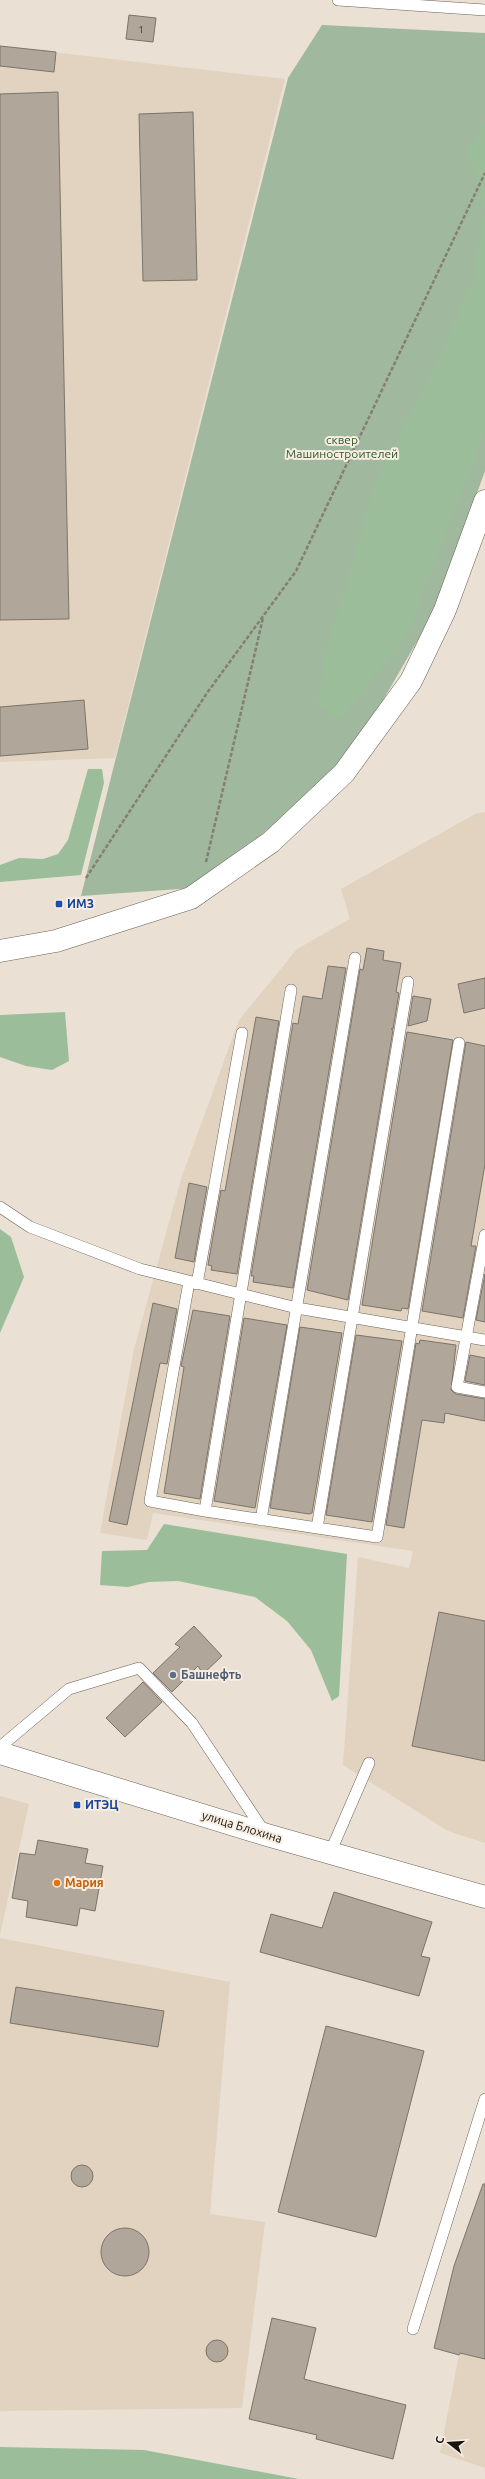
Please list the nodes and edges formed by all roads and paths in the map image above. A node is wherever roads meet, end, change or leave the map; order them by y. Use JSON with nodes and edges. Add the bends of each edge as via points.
{"nodes":[{"id":1,"x":338,"y":0,"type":"edge"},
{"id":2,"x":485,"y":10,"type":"edge"},
{"id":3,"x":485,"y":173,"type":"edge"},
{"id":4,"x":485,"y":501,"type":"edge"},
{"id":5,"x":263,"y":616,"type":"junction"},
{"id":6,"x":205,"y":865,"type":"dead end"},
{"id":7,"x":86,"y":878,"type":"dead end"},
{"id":8,"x":0,"y":951,"type":"edge"},
{"id":9,"x":356,"y":958,"type":"dead end"},
{"id":10,"x":408,"y":982,"type":"dead end"},
{"id":11,"x":291,"y":990,"type":"dead end"},
{"id":12,"x":242,"y":1034,"type":"dead end"},
{"id":13,"x":459,"y":1043,"type":"dead end"},
{"id":14,"x":0,"y":1207,"type":"edge"},
{"id":15,"x":485,"y":1235,"type":"edge"},
{"id":16,"x":193,"y":1283,"type":"junction"},
{"id":17,"x":240,"y":1294,"type":"junction"},
{"id":18,"x":297,"y":1308,"type":"junction"},
{"id":19,"x":352,"y":1317,"type":"junction"},
{"id":20,"x":412,"y":1327,"type":"junction"},
{"id":21,"x":468,"y":1337,"type":"junction"},
{"id":22,"x":485,"y":1340,"type":"edge"},
{"id":23,"x":485,"y":1392,"type":"edge"},
{"id":24,"x":204,"y":1511,"type":"junction"},
{"id":25,"x":261,"y":1520,"type":"junction"},
{"id":26,"x":317,"y":1528,"type":"junction"},
{"id":27,"x":0,"y":1747,"type":"edge"},
{"id":28,"x":0,"y":1752,"type":"edge"},
{"id":29,"x":369,"y":1762,"type":"dead end"},
{"id":30,"x":267,"y":1835,"type":"junction"},
{"id":31,"x":330,"y":1853,"type":"junction"},
{"id":32,"x":485,"y":1897,"type":"edge"},
{"id":33,"x":485,"y":2099,"type":"edge"},
{"id":34,"x":413,"y":2329,"type":"dead end"}],
"edges":[{"from":1,"to":2,"type":"lane"},
{"from":3,"to":5,"type":"path","via":[[296,571]]},
{"from":4,"to":8,"type":"main road","via":[[445,610],[412,681],[344,773],[271,842],[191,898],[56,942]]},
{"from":5,"to":6,"type":"path"},
{"from":5,"to":7,"type":"path","via":[[207,693]]},
{"from":9,"to":18,"type":"lane"},
{"from":10,"to":19,"type":"lane"},
{"from":11,"to":17,"type":"lane"},
{"from":12,"to":16,"type":"lane"},
{"from":13,"to":20,"type":"lane"},
{"from":14,"to":16,"type":"lane","via":[[30,1227],[140,1269]]},
{"from":15,"to":21,"type":"lane"},
{"from":16,"to":17,"type":"lane"},
{"from":16,"to":24,"type":"lane","via":[[150,1501]]},
{"from":17,"to":18,"type":"lane"},
{"from":17,"to":24,"type":"lane"},
{"from":18,"to":19,"type":"lane"},
{"from":18,"to":25,"type":"lane"},
{"from":19,"to":20,"type":"lane"},
{"from":19,"to":26,"type":"lane"},
{"from":20,"to":21,"type":"lane"},
{"from":20,"to":26,"type":"lane","via":[[377,1537]]},
{"from":21,"to":22,"type":"lane"},
{"from":21,"to":23,"type":"lane","via":[[457,1387]]},
{"from":24,"to":25,"type":"lane"},
{"from":25,"to":26,"type":"lane"},
{"from":27,"to":30,"type":"lane","via":[[69,1689],[139,1668],[192,1723]]},
{"from":28,"to":30,"type":"main road","name":"улица Блохина"},
{"from":29,"to":31,"type":"lane"},
{"from":30,"to":31,"type":"main road","name":"улица Блохина"},
{"from":31,"to":32,"type":"main road","name":"улица Блохина"},
{"from":33,"to":34,"type":"lane"}]}
